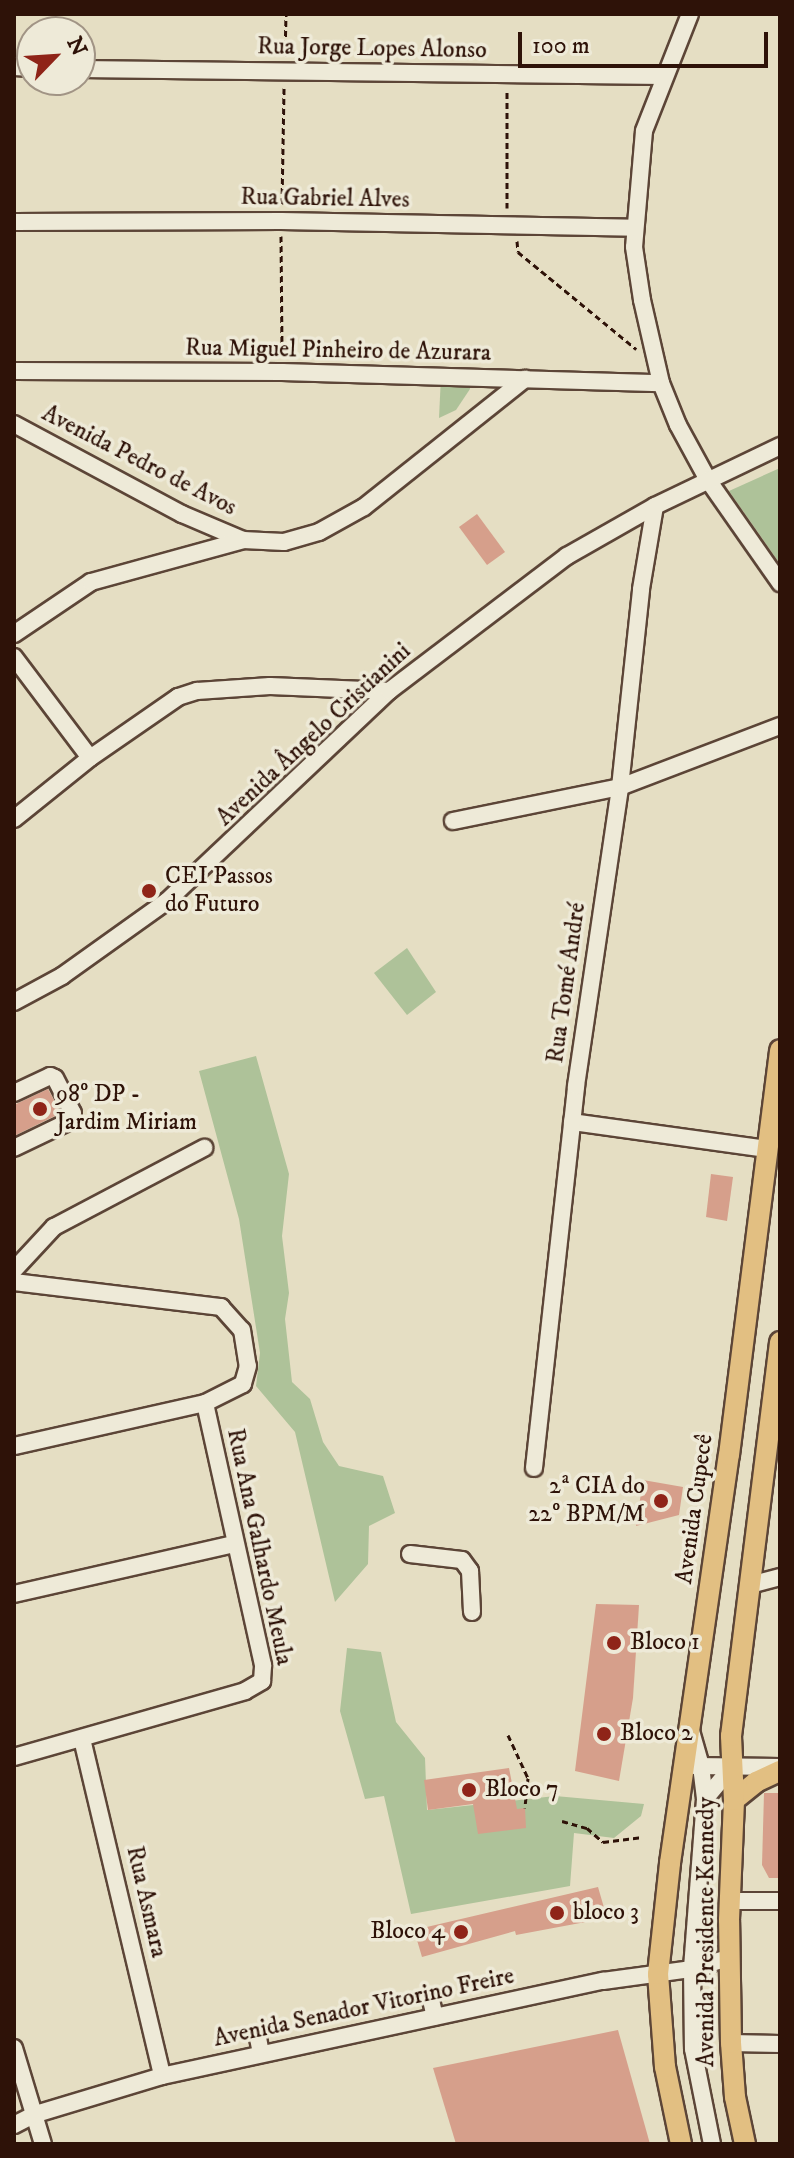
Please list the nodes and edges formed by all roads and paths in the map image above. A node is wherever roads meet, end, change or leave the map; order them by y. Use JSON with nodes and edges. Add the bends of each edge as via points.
{"nodes":[{"id":1,"x":286,"y":14,"type":"edge"},
{"id":2,"x":690,"y":14,"type":"edge"},
{"id":3,"x":96,"y":69,"type":"edge"},
{"id":4,"x":285,"y":72,"type":"junction"},
{"id":5,"x":507,"y":75,"type":"junction"},
{"id":6,"x":663,"y":76,"type":"junction"},
{"id":7,"x":281,"y":221,"type":"junction"},
{"id":8,"x":14,"y":222,"type":"edge"},
{"id":9,"x":513,"y":226,"type":"junction"},
{"id":10,"x":635,"y":228,"type":"junction"},
{"id":11,"x":656,"y":363,"type":"junction"},
{"id":12,"x":14,"y":371,"type":"edge"},
{"id":13,"x":282,"y":372,"type":"junction"},
{"id":14,"x":525,"y":379,"type":"junction"},
{"id":15,"x":661,"y":383,"type":"junction"},
{"id":16,"x":14,"y":424,"type":"edge"},
{"id":17,"x":780,"y":446,"type":"edge"},
{"id":18,"x":708,"y":480,"type":"junction"},
{"id":19,"x":655,"y":506,"type":"junction"},
{"id":20,"x":243,"y":540,"type":"junction"},
{"id":21,"x":780,"y":583,"type":"edge"},
{"id":22,"x":14,"y":634,"type":"edge"},
{"id":23,"x":14,"y":657,"type":"edge"},
{"id":24,"x":389,"y":691,"type":"junction"},
{"id":25,"x":780,"y":726,"type":"edge"},
{"id":26,"x":90,"y":758,"type":"junction"},
{"id":27,"x":620,"y":787,"type":"junction"},
{"id":28,"x":14,"y":819,"type":"edge"},
{"id":29,"x":453,"y":821,"type":"dead end"},
{"id":30,"x":14,"y":1002,"type":"edge"},
{"id":31,"x":780,"y":1050,"type":"edge"},
{"id":32,"x":14,"y":1093,"type":"edge"},
{"id":33,"x":572,"y":1122,"type":"junction"},
{"id":34,"x":14,"y":1148,"type":"edge"},
{"id":35,"x":204,"y":1148,"type":"dead end"},
{"id":36,"x":766,"y":1149,"type":"junction"},
{"id":37,"x":14,"y":1270,"type":"edge"},
{"id":38,"x":14,"y":1282,"type":"edge"},
{"id":39,"x":780,"y":1342,"type":"edge"},
{"id":40,"x":205,"y":1403,"type":"junction"},
{"id":41,"x":776,"y":1406,"type":"edge"},
{"id":42,"x":14,"y":1446,"type":"edge"},
{"id":43,"x":534,"y":1468,"type":"dead end"},
{"id":44,"x":234,"y":1544,"type":"junction"},
{"id":45,"x":410,"y":1554,"type":"dead end"},
{"id":46,"x":780,"y":1577,"type":"edge"},
{"id":47,"x":750,"y":1585,"type":"junction"},
{"id":48,"x":14,"y":1594,"type":"edge"},
{"id":49,"x":472,"y":1612,"type":"dead end"},
{"id":50,"x":508,"y":1735,"type":"dead end"},
{"id":51,"x":82,"y":1739,"type":"junction"},
{"id":52,"x":14,"y":1757,"type":"edge"},
{"id":53,"x":693,"y":1766,"type":"junction"},
{"id":54,"x":732,"y":1767,"type":"junction"},
{"id":55,"x":780,"y":1769,"type":"edge"},
{"id":56,"x":705,"y":1799,"type":"junction"},
{"id":57,"x":734,"y":1800,"type":"junction"},
{"id":58,"x":525,"y":1808,"type":"dead end"},
{"id":59,"x":562,"y":1821,"type":"dead end"},
{"id":60,"x":643,"y":1837,"type":"dead end"},
{"id":61,"x":731,"y":1901,"type":"junction"},
{"id":62,"x":780,"y":1901,"type":"edge"},
{"id":63,"x":728,"y":1958,"type":"junction"},
{"id":64,"x":692,"y":1969,"type":"junction"},
{"id":65,"x":658,"y":1974,"type":"junction"},
{"id":66,"x":431,"y":2000,"type":"dead end"},
{"id":67,"x":435,"y":2017,"type":"junction"},
{"id":68,"x":731,"y":2043,"type":"junction"},
{"id":69,"x":780,"y":2044,"type":"edge"},
{"id":70,"x":14,"y":2048,"type":"edge"},
{"id":71,"x":162,"y":2076,"type":"junction"},
{"id":72,"x":36,"y":2114,"type":"junction"},
{"id":73,"x":14,"y":2125,"type":"edge"},
{"id":74,"x":43,"y":2144,"type":"edge"},
{"id":75,"x":681,"y":2144,"type":"edge"},
{"id":76,"x":712,"y":2144,"type":"edge"},
{"id":77,"x":745,"y":2144,"type":"edge"}],
"edges":[{"from":1,"to":4,"type":"path"},
{"from":2,"to":6,"type":"street"},
{"from":3,"to":4,"type":"street","name":"Rua Jorge Lopes Alonso"},
{"from":4,"to":5,"type":"street","name":"Rua Jorge Lopes Alonso"},
{"from":4,"to":7,"type":"path"},
{"from":5,"to":6,"type":"street","name":"Rua Jorge Lopes Alonso"},
{"from":5,"to":9,"type":"path","via":[[507,214]]},
{"from":6,"to":10,"type":"street","via":[[644,131]]},
{"from":7,"to":8,"type":"street","name":"Rua Gabriel Alves"},
{"from":7,"to":9,"type":"street","name":"Rua Gabriel Alves"},
{"from":7,"to":13,"type":"path"},
{"from":9,"to":10,"type":"street","name":"Rua Gabriel Alves"},
{"from":9,"to":11,"type":"path","via":[[518,252]]},
{"from":10,"to":11,"type":"street","via":[[642,300]]},
{"from":11,"to":15,"type":"street"},
{"from":12,"to":13,"type":"street","name":"Rua Miguel Pinheiro de Azurara"},
{"from":13,"to":14,"type":"street","name":"Rua Miguel Pinheiro de Azurara"},
{"from":14,"to":15,"type":"street","name":"Rua Miguel Pinheiro de Azurara"},
{"from":14,"to":20,"type":"street","name":"Avenida Pedro de Avos","via":[[343,520],[300,539]]},
{"from":15,"to":18,"type":"street"},
{"from":16,"to":20,"type":"street","name":"Avenida Pedro de Avos","via":[[182,514]]},
{"from":17,"to":18,"type":"street","name":"Avenida Ângelo Cristianini"},
{"from":18,"to":19,"type":"street","name":"Avenida Ângelo Cristianini"},
{"from":18,"to":21,"type":"street"},
{"from":19,"to":24,"type":"street","name":"Avenida Ângelo Cristianini","via":[[567,556]]},
{"from":19,"to":27,"type":"street","name":"Rua Tomé André"},
{"from":20,"to":22,"type":"street","via":[[91,582]]},
{"from":23,"to":26,"type":"street"},
{"from":24,"to":26,"type":"street","via":[[286,686],[197,691],[160,707]]},
{"from":24,"to":30,"type":"street","name":"Avenida Ângelo Cristianini","via":[[167,901],[62,976]]},
{"from":25,"to":27,"type":"street"},
{"from":26,"to":28,"type":"street"},
{"from":27,"to":29,"type":"street"},
{"from":27,"to":33,"type":"street","name":"Rua Tomé André"},
{"from":31,"to":36,"type":"main road","name":"Avenida Cupecê"},
{"from":32,"to":34,"type":"street","via":[[50,1076],[73,1113],[70,1121]]},
{"from":33,"to":36,"type":"street"},
{"from":33,"to":43,"type":"street","name":"Rua Tomé André"},
{"from":35,"to":37,"type":"street","via":[[54,1227]]},
{"from":36,"to":53,"type":"main road","name":"Avenida Cupecê","via":[[691,1731]]},
{"from":38,"to":40,"type":"street","via":[[221,1307],[242,1330],[248,1366],[243,1384]]},
{"from":39,"to":41,"type":"main road"},
{"from":40,"to":42,"type":"street"},
{"from":40,"to":44,"type":"street","name":"Rua Ana Galhardo Meula"},
{"from":41,"to":47,"type":"main road"},
{"from":44,"to":48,"type":"street"},
{"from":44,"to":51,"type":"street","name":"Rua Ana Galhardo Meula","via":[[262,1681],[245,1691]]},
{"from":45,"to":49,"type":"street","via":[[462,1560],[470,1571]]},
{"from":46,"to":47,"type":"street"},
{"from":47,"to":54,"type":"main road","via":[[732,1725]]},
{"from":50,"to":58,"type":"path","via":[[528,1778]]},
{"from":51,"to":52,"type":"street"},
{"from":51,"to":71,"type":"street","name":"Rua Asmara"},
{"from":53,"to":54,"type":"street"},
{"from":53,"to":56,"type":"street"},
{"from":53,"to":65,"type":"main road","name":"Avenida Cupecê"},
{"from":54,"to":55,"type":"street"},
{"from":54,"to":56,"type":"street"},
{"from":54,"to":57,"type":"main road","name":"Avenida Presidente Kennedy"},
{"from":55,"to":57,"type":"main road"},
{"from":56,"to":64,"type":"street"},
{"from":57,"to":61,"type":"main road","name":"Avenida Presidente Kennedy"},
{"from":59,"to":60,"type":"path","via":[[587,1828],[603,1842]]},
{"from":61,"to":62,"type":"street"},
{"from":61,"to":63,"type":"main road","name":"Avenida Presidente Kennedy"},
{"from":63,"to":64,"type":"street","name":"Avenida Senador Vitorino Freire"},
{"from":63,"to":68,"type":"main road","name":"Avenida Presidente Kennedy"},
{"from":64,"to":65,"type":"street","name":"Avenida Senador Vitorino Freire"},
{"from":64,"to":76,"type":"street","via":[[693,2049]]},
{"from":65,"to":67,"type":"street","name":"Avenida Senador Vitorino Freire"},
{"from":65,"to":75,"type":"main road","name":"Avenida Presidente Kennedy","via":[[665,2067]]},
{"from":66,"to":67,"type":"street"},
{"from":67,"to":71,"type":"street","name":"Avenida Senador Vitorino Freire","via":[[260,2046]]},
{"from":68,"to":69,"type":"street"},
{"from":68,"to":77,"type":"main road","name":"Avenida Presidente Kennedy"},
{"from":70,"to":72,"type":"street"},
{"from":71,"to":72,"type":"street","name":"Avenida Senador Vitorino Freire"},
{"from":72,"to":73,"type":"street","name":"Avenida Senador Vitorino Freire"},
{"from":72,"to":74,"type":"street"}]}
